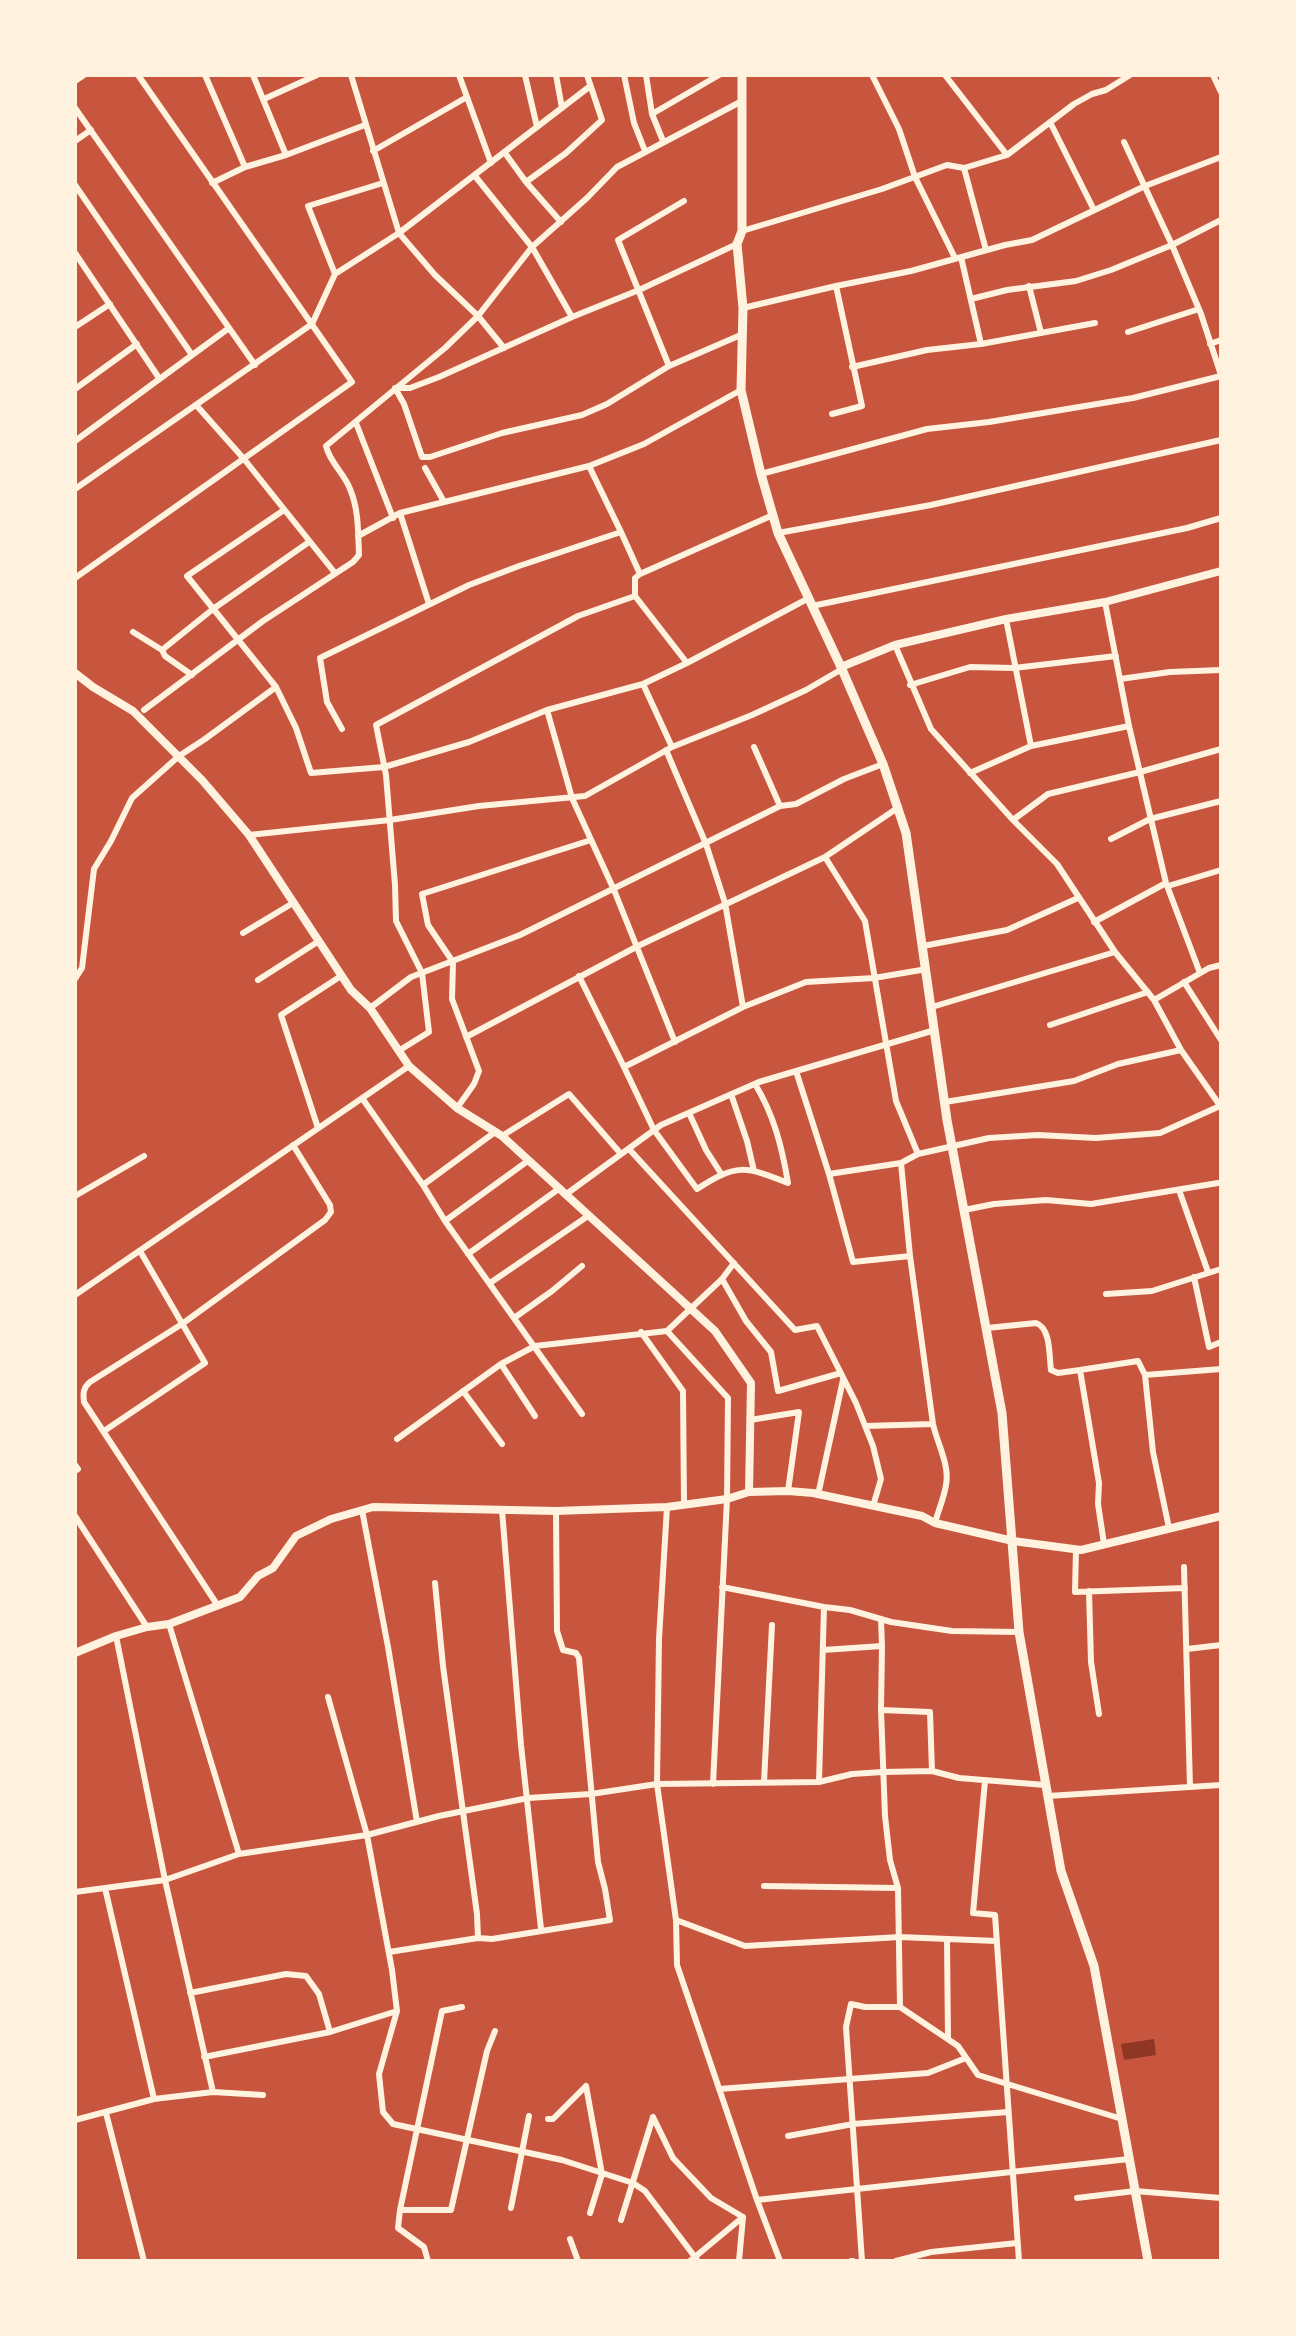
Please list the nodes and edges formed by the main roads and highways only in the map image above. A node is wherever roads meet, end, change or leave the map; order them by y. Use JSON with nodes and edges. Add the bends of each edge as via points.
{"nodes":[{"id":1,"x":742,"y":75,"type":"edge"},
{"id":2,"x":1148,"y":2261,"type":"edge"}],
"edges":[{"from":1,"to":2,"type":"main road","via":[[742,231],[737,244],[743,308],[741,390],[778,533],[883,764],[906,833],[952,1146],[1002,1413],[1019,1632],[1060,1871],[1094,1966]]}]}
